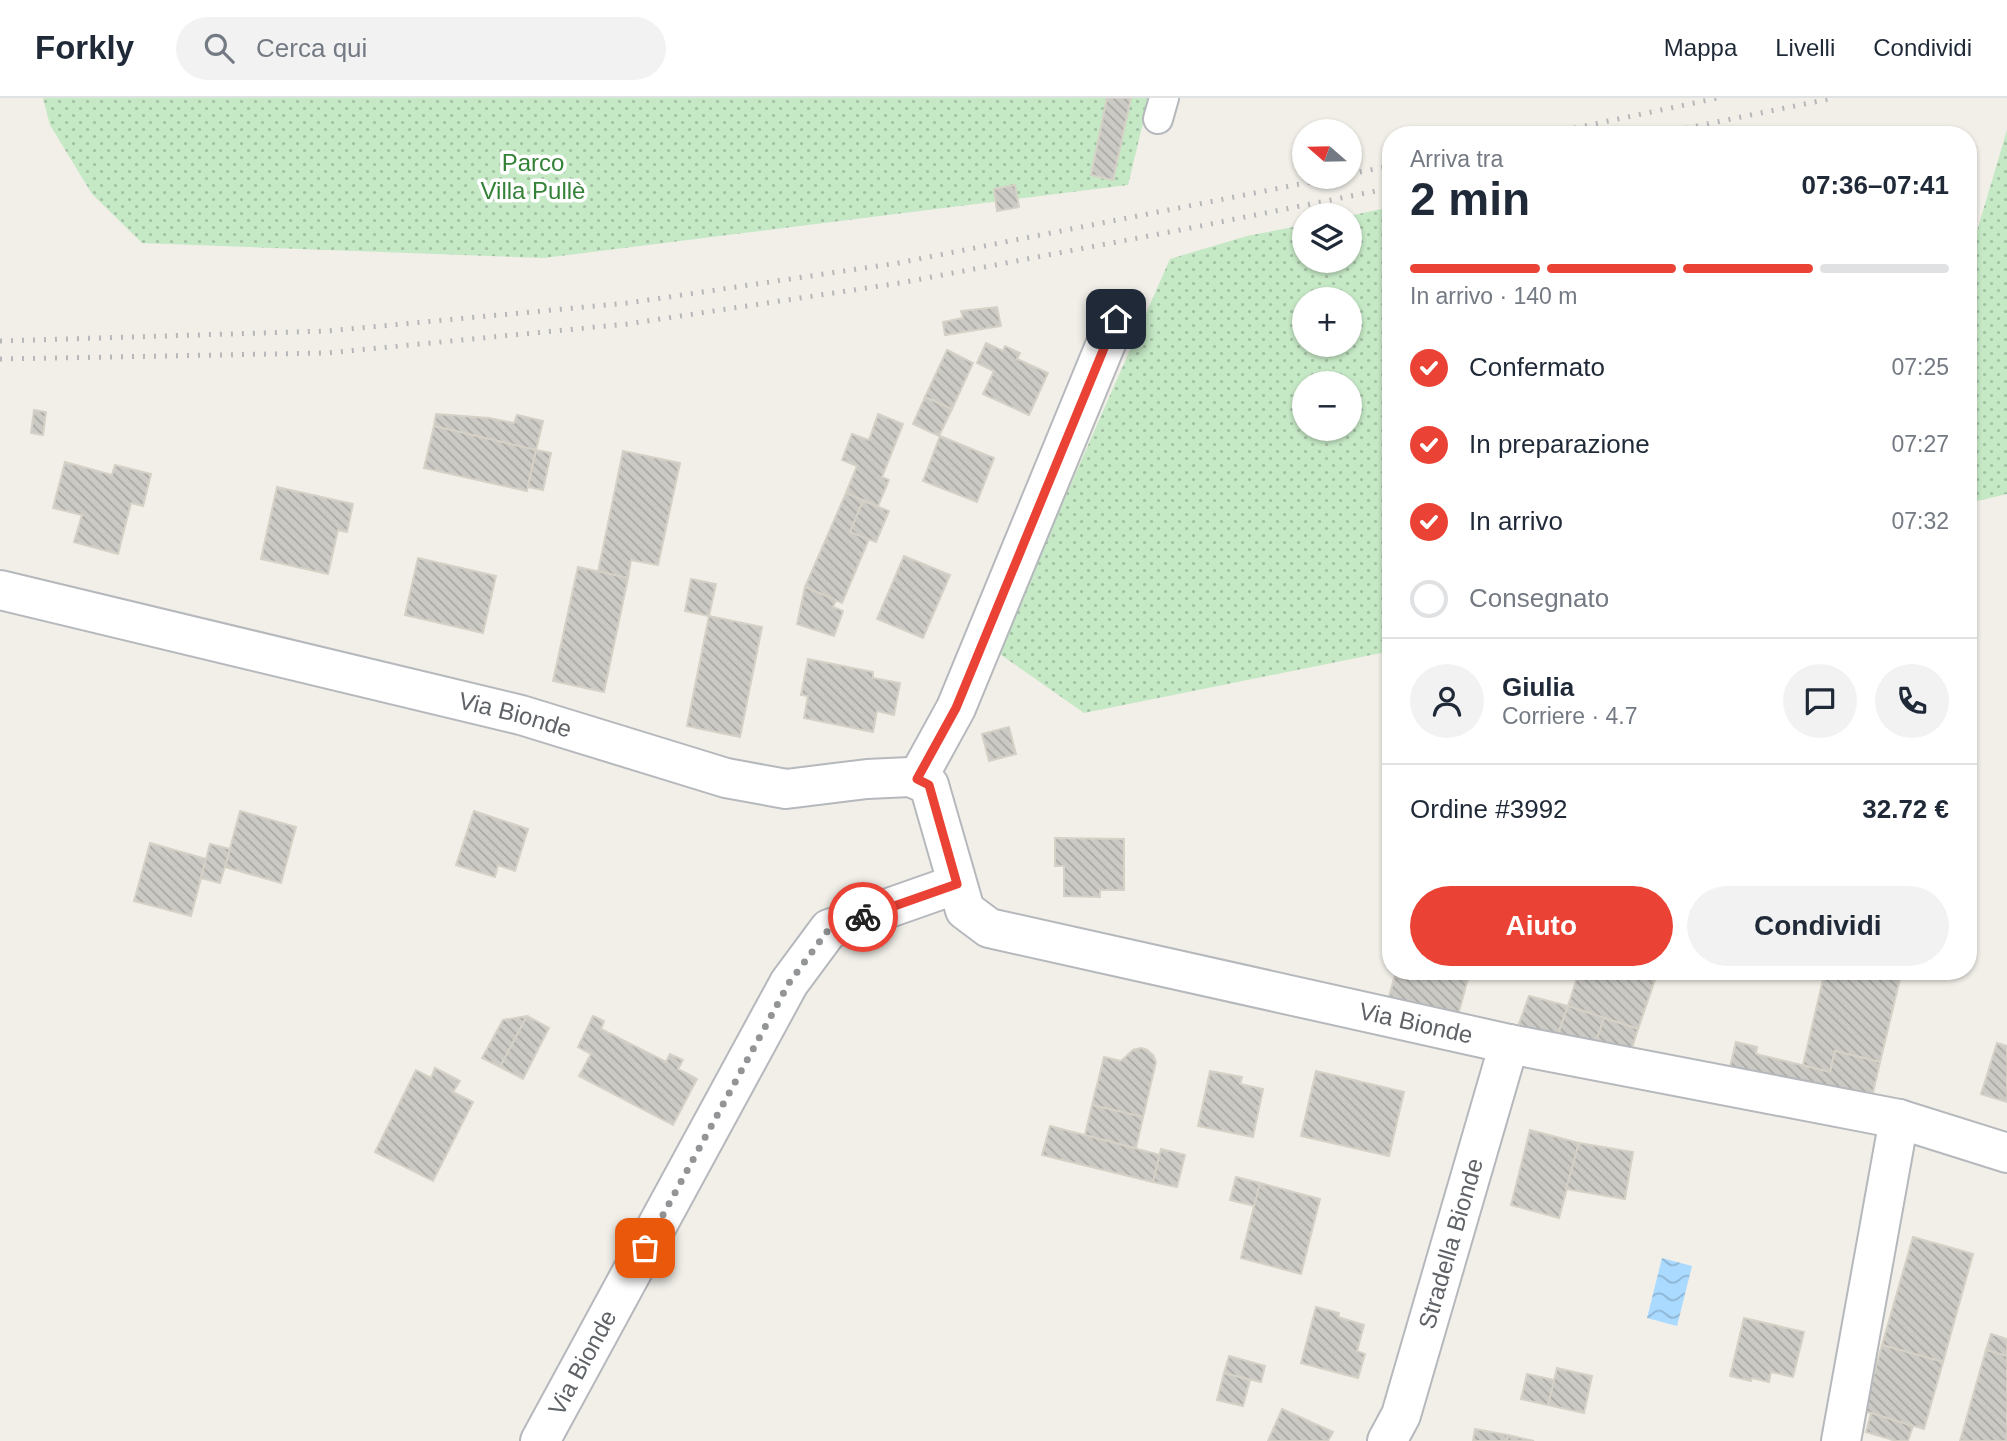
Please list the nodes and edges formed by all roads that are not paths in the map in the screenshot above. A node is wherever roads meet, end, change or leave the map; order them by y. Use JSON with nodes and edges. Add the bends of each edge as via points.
{"nodes":[{"id":1,"x":1116,"y":319,"type":"dead end"},
{"id":2,"x":0,"y":590,"type":"edge"},
{"id":3,"x":923,"y":782,"type":"junction"},
{"id":4,"x":957,"y":884,"type":"junction"},
{"id":5,"x":1509,"y":1044,"type":"junction"},
{"id":6,"x":1899,"y":1119,"type":"junction"},
{"id":7,"x":2007,"y":1153,"type":"edge"},
{"id":8,"x":540,"y":1441,"type":"edge"},
{"id":9,"x":1388,"y":1441,"type":"edge"},
{"id":10,"x":1841,"y":1441,"type":"edge"}],
"edges":[{"from":1,"to":3,"type":"street"},
{"from":2,"to":3,"type":"street","name":"Via Bionde","via":[[521,715],[726,778],[786,789],[867,779],[910,777]]},
{"from":3,"to":4,"type":"street","name":"Via Bionde"},
{"from":4,"to":5,"type":"street","name":"Via Bionde","via":[[965,910],[989,928]]},
{"from":4,"to":8,"type":"street","name":"Via Bionde","via":[[829,929],[789,983]]},
{"from":5,"to":6,"type":"street","name":"Via Bionde"},
{"from":5,"to":9,"type":"street","name":"Stradella Bionde","via":[[1401,1415]]},
{"from":6,"to":7,"type":"street","name":"Via Bionde"},
{"from":6,"to":10,"type":"street"}]}
